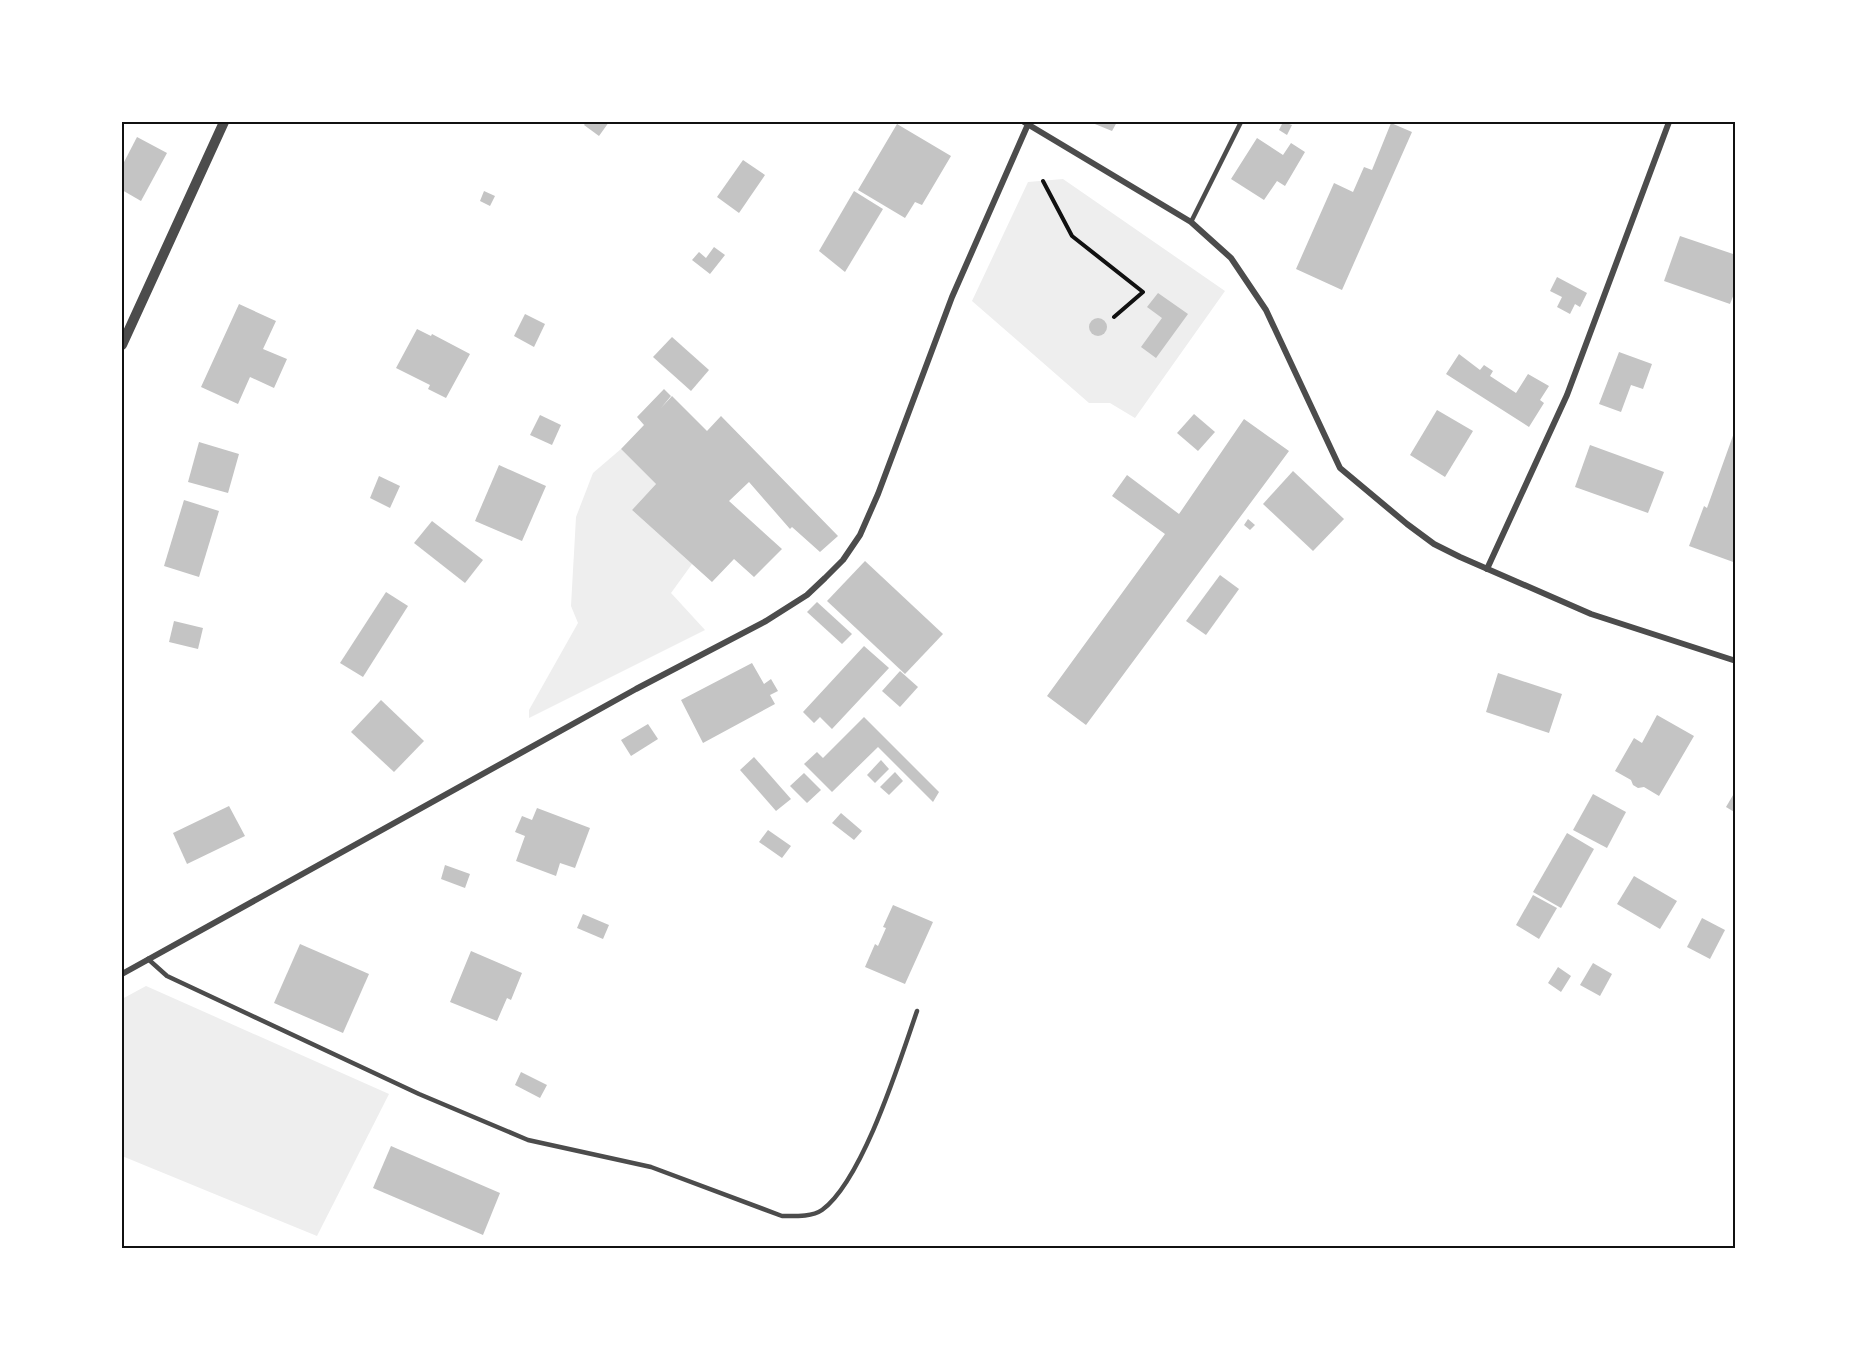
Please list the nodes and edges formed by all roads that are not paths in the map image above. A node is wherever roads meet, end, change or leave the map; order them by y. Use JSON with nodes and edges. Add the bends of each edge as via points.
{"nodes":[{"id":1,"x":224,"y":122,"type":"edge"},
{"id":2,"x":1027,"y":122,"type":"edge"},
{"id":3,"x":1241,"y":122,"type":"edge"},
{"id":4,"x":1669,"y":122,"type":"edge"},
{"id":5,"x":1191,"y":222,"type":"junction"},
{"id":6,"x":122,"y":345,"type":"edge"},
{"id":7,"x":1487,"y":569,"type":"junction"},
{"id":8,"x":1736,"y":661,"type":"edge"},
{"id":9,"x":148,"y":959,"type":"junction"},
{"id":10,"x":122,"y":974,"type":"edge"},
{"id":11,"x":917,"y":1011,"type":"dead end"}],
"edges":[{"from":1,"to":6,"type":"street"},
{"from":2,"to":5,"type":"street"},
{"from":2,"to":9,"type":"street","via":[[952,297],[860,535],[825,578],[807,595],[766,621]]},
{"from":3,"to":5,"type":"lane"},
{"from":4,"to":7,"type":"street","via":[[1567,395]]},
{"from":5,"to":7,"type":"street","via":[[1230,258],[1266,310],[1340,468],[1434,544]]},
{"from":7,"to":8,"type":"street","via":[[1591,614]]},
{"from":9,"to":10,"type":"street"},
{"from":9,"to":11,"type":"lane","via":[[167,976],[419,1094],[528,1140],[651,1167],[782,1216],[821,1211],[842,1190],[892,1085]]}]}
